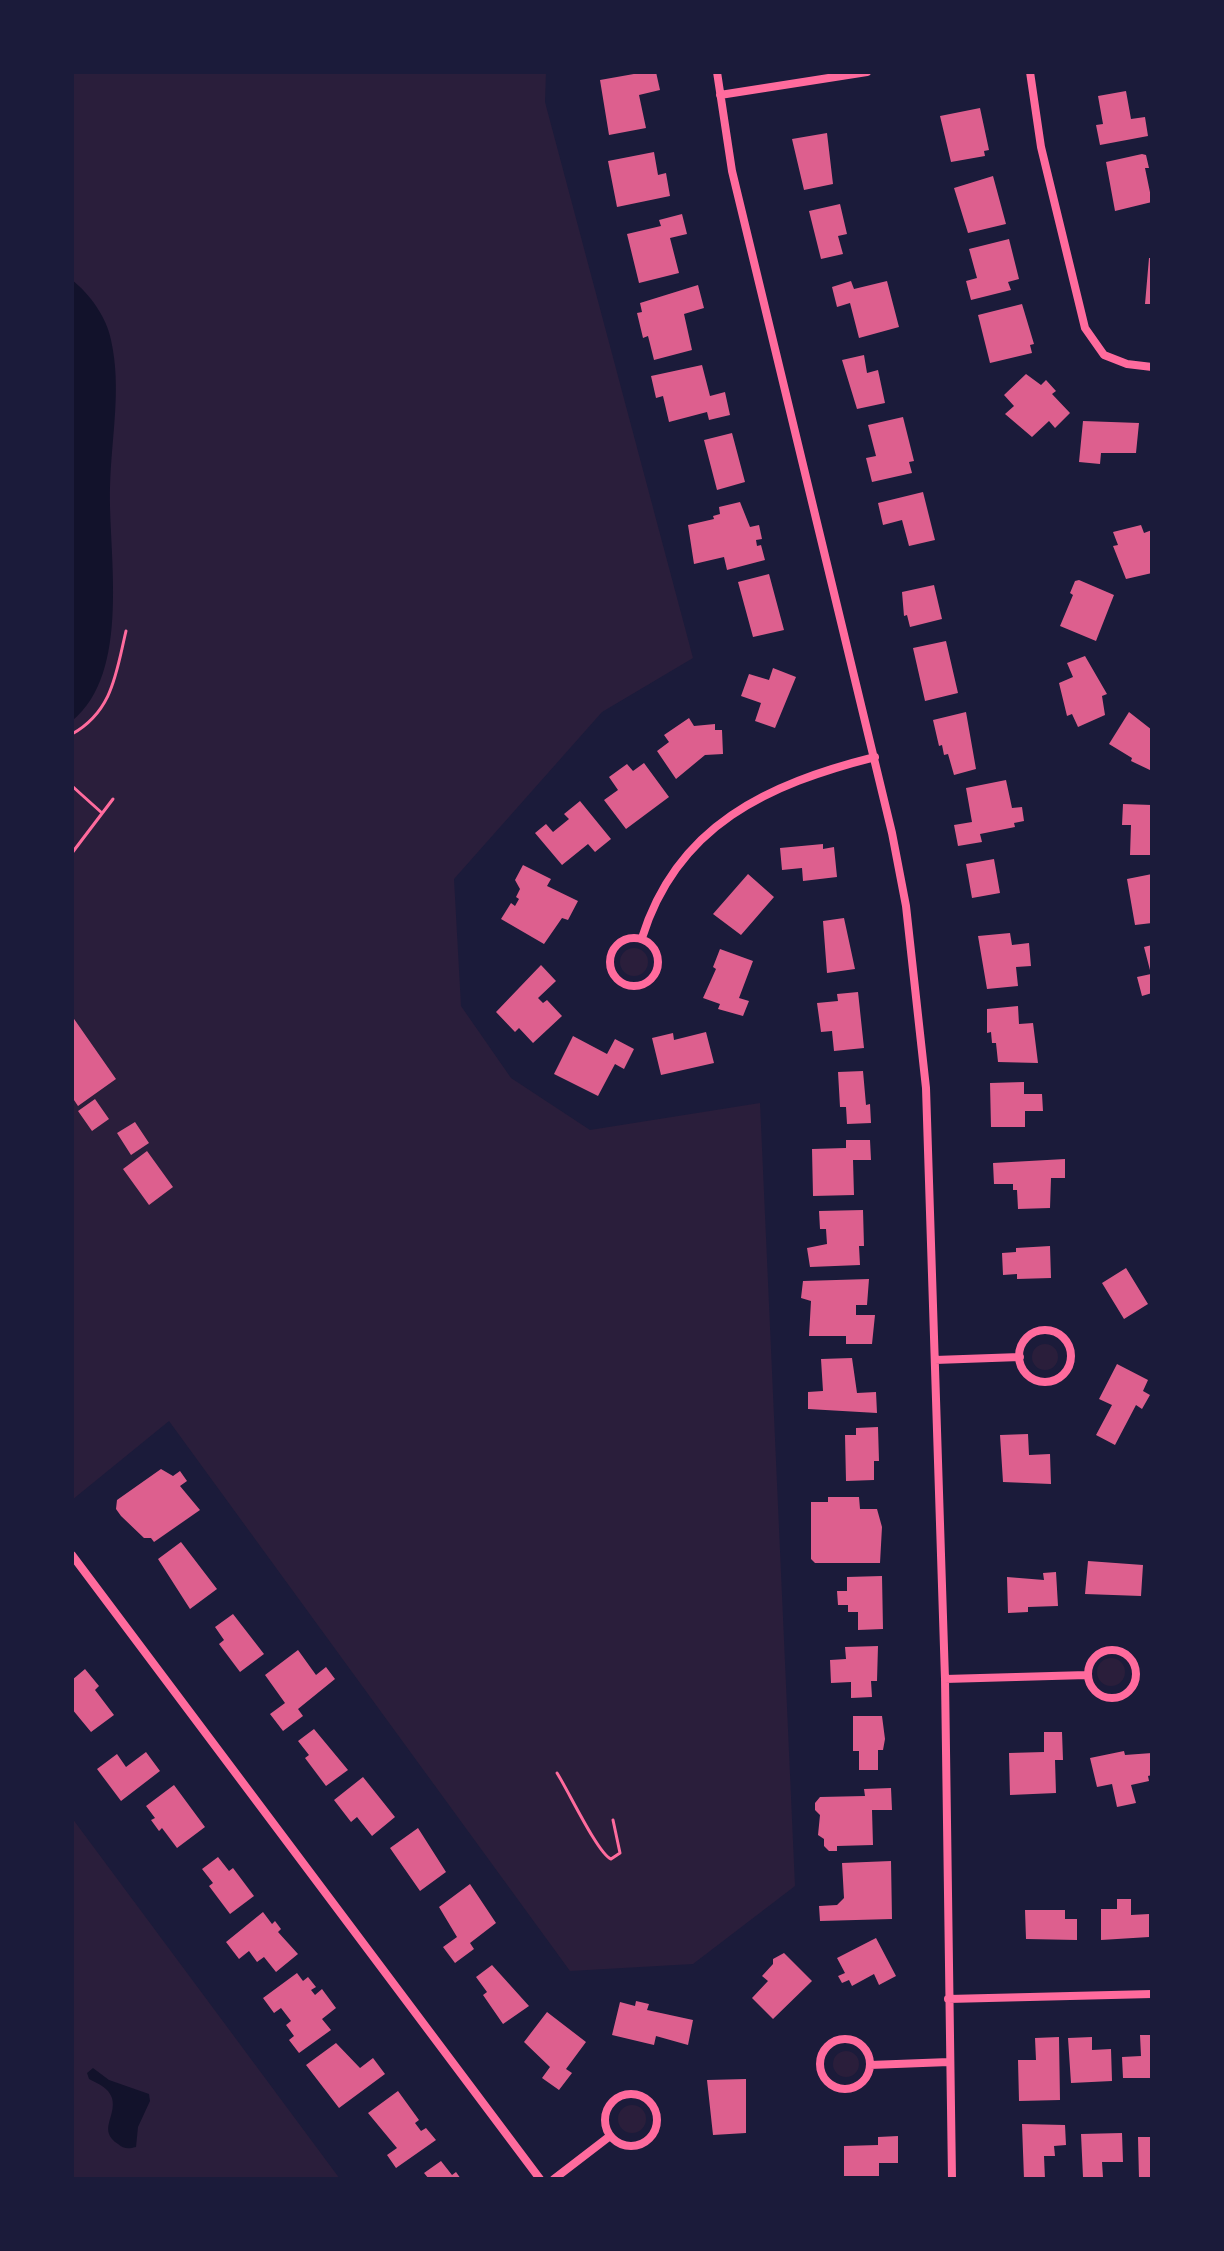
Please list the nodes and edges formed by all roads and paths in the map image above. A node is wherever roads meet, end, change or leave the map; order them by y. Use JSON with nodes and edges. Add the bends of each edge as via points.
{"nodes":[{"id":1,"x":717,"y":72,"type":"edge"},
{"id":2,"x":867,"y":72,"type":"edge"},
{"id":3,"x":1030,"y":72,"type":"edge"},
{"id":4,"x":720,"y":95,"type":"junction"},
{"id":5,"x":1152,"y":367,"type":"edge"},
{"id":6,"x":126,"y":631,"type":"dead end"},
{"id":7,"x":72,"y":734,"type":"edge"},
{"id":8,"x":875,"y":757,"type":"junction"},
{"id":9,"x":72,"y":786,"type":"edge"},
{"id":10,"x":113,"y":799,"type":"dead end"},
{"id":11,"x":103,"y":814,"type":"junction"},
{"id":12,"x":72,"y":853,"type":"edge"},
{"id":13,"x":642,"y":938,"type":"junction"},
{"id":14,"x":1020,"y":1357,"type":"junction"},
{"id":15,"x":935,"y":1360,"type":"junction"},
{"id":16,"x":72,"y":1555,"type":"edge"},
{"id":17,"x":1087,"y":1675,"type":"junction"},
{"id":18,"x":945,"y":1679,"type":"junction"},
{"id":19,"x":557,"y":1773,"type":"dead end"},
{"id":20,"x":613,"y":1820,"type":"dead end"},
{"id":21,"x":1152,"y":1994,"type":"edge"},
{"id":22,"x":948,"y":1999,"type":"junction"},
{"id":23,"x":949,"y":2062,"type":"junction"},
{"id":24,"x":870,"y":2065,"type":"junction"},
{"id":25,"x":610,"y":2136,"type":"junction"},
{"id":26,"x":540,"y":2179,"type":"edge"},
{"id":27,"x":554,"y":2179,"type":"edge"},
{"id":28,"x":952,"y":2179,"type":"edge"}],
"edges":[{"from":1,"to":4,"type":"street"},
{"from":2,"to":4,"type":"street"},
{"from":3,"to":5,"type":"street","via":[[1041,147],[1085,328],[1104,355]]},
{"from":4,"to":8,"type":"street","via":[[732,171]]},
{"from":6,"to":7,"type":"path","via":[[106,704]]},
{"from":8,"to":13,"type":"street","via":[[803,777],[726,817],[671,876]]},
{"from":8,"to":15,"type":"street","via":[[906,906],[921,1012]]},
{"from":9,"to":11,"type":"path"},
{"from":10,"to":11,"type":"path"},
{"from":11,"to":12,"type":"path"},
{"from":13,"to":13,"type":"street","via":[[619,943],[610,957],[612,972],[631,986],[653,978],[659,963],[655,947]]},
{"from":14,"to":14,"type":"street","via":[[1029,1377],[1044,1382],[1064,1374],[1071,1353],[1065,1340],[1047,1331],[1028,1338]]},
{"from":14,"to":15,"type":"street"},
{"from":15,"to":18,"type":"street"},
{"from":16,"to":26,"type":"street"},
{"from":17,"to":17,"type":"street","via":[[1093,1690],[1108,1698],[1125,1695],[1136,1673],[1130,1657],[1115,1649],[1099,1653]]},
{"from":17,"to":18,"type":"street"},
{"from":18,"to":22,"type":"street"},
{"from":19,"to":20,"type":"path","via":[[598,1848],[611,1859],[620,1853]]},
{"from":21,"to":22,"type":"street"},
{"from":22,"to":23,"type":"street"},
{"from":23,"to":24,"type":"street"},
{"from":23,"to":28,"type":"street"},
{"from":24,"to":24,"type":"street","via":[[865,2049],[850,2040],[827,2047],[820,2063],[825,2078],[844,2089],[859,2085]]},
{"from":25,"to":25,"type":"street","via":[[625,2146],[649,2140],[658,2116],[650,2101],[634,2094],[611,2103],[605,2120]]},
{"from":25,"to":27,"type":"street"}]}
